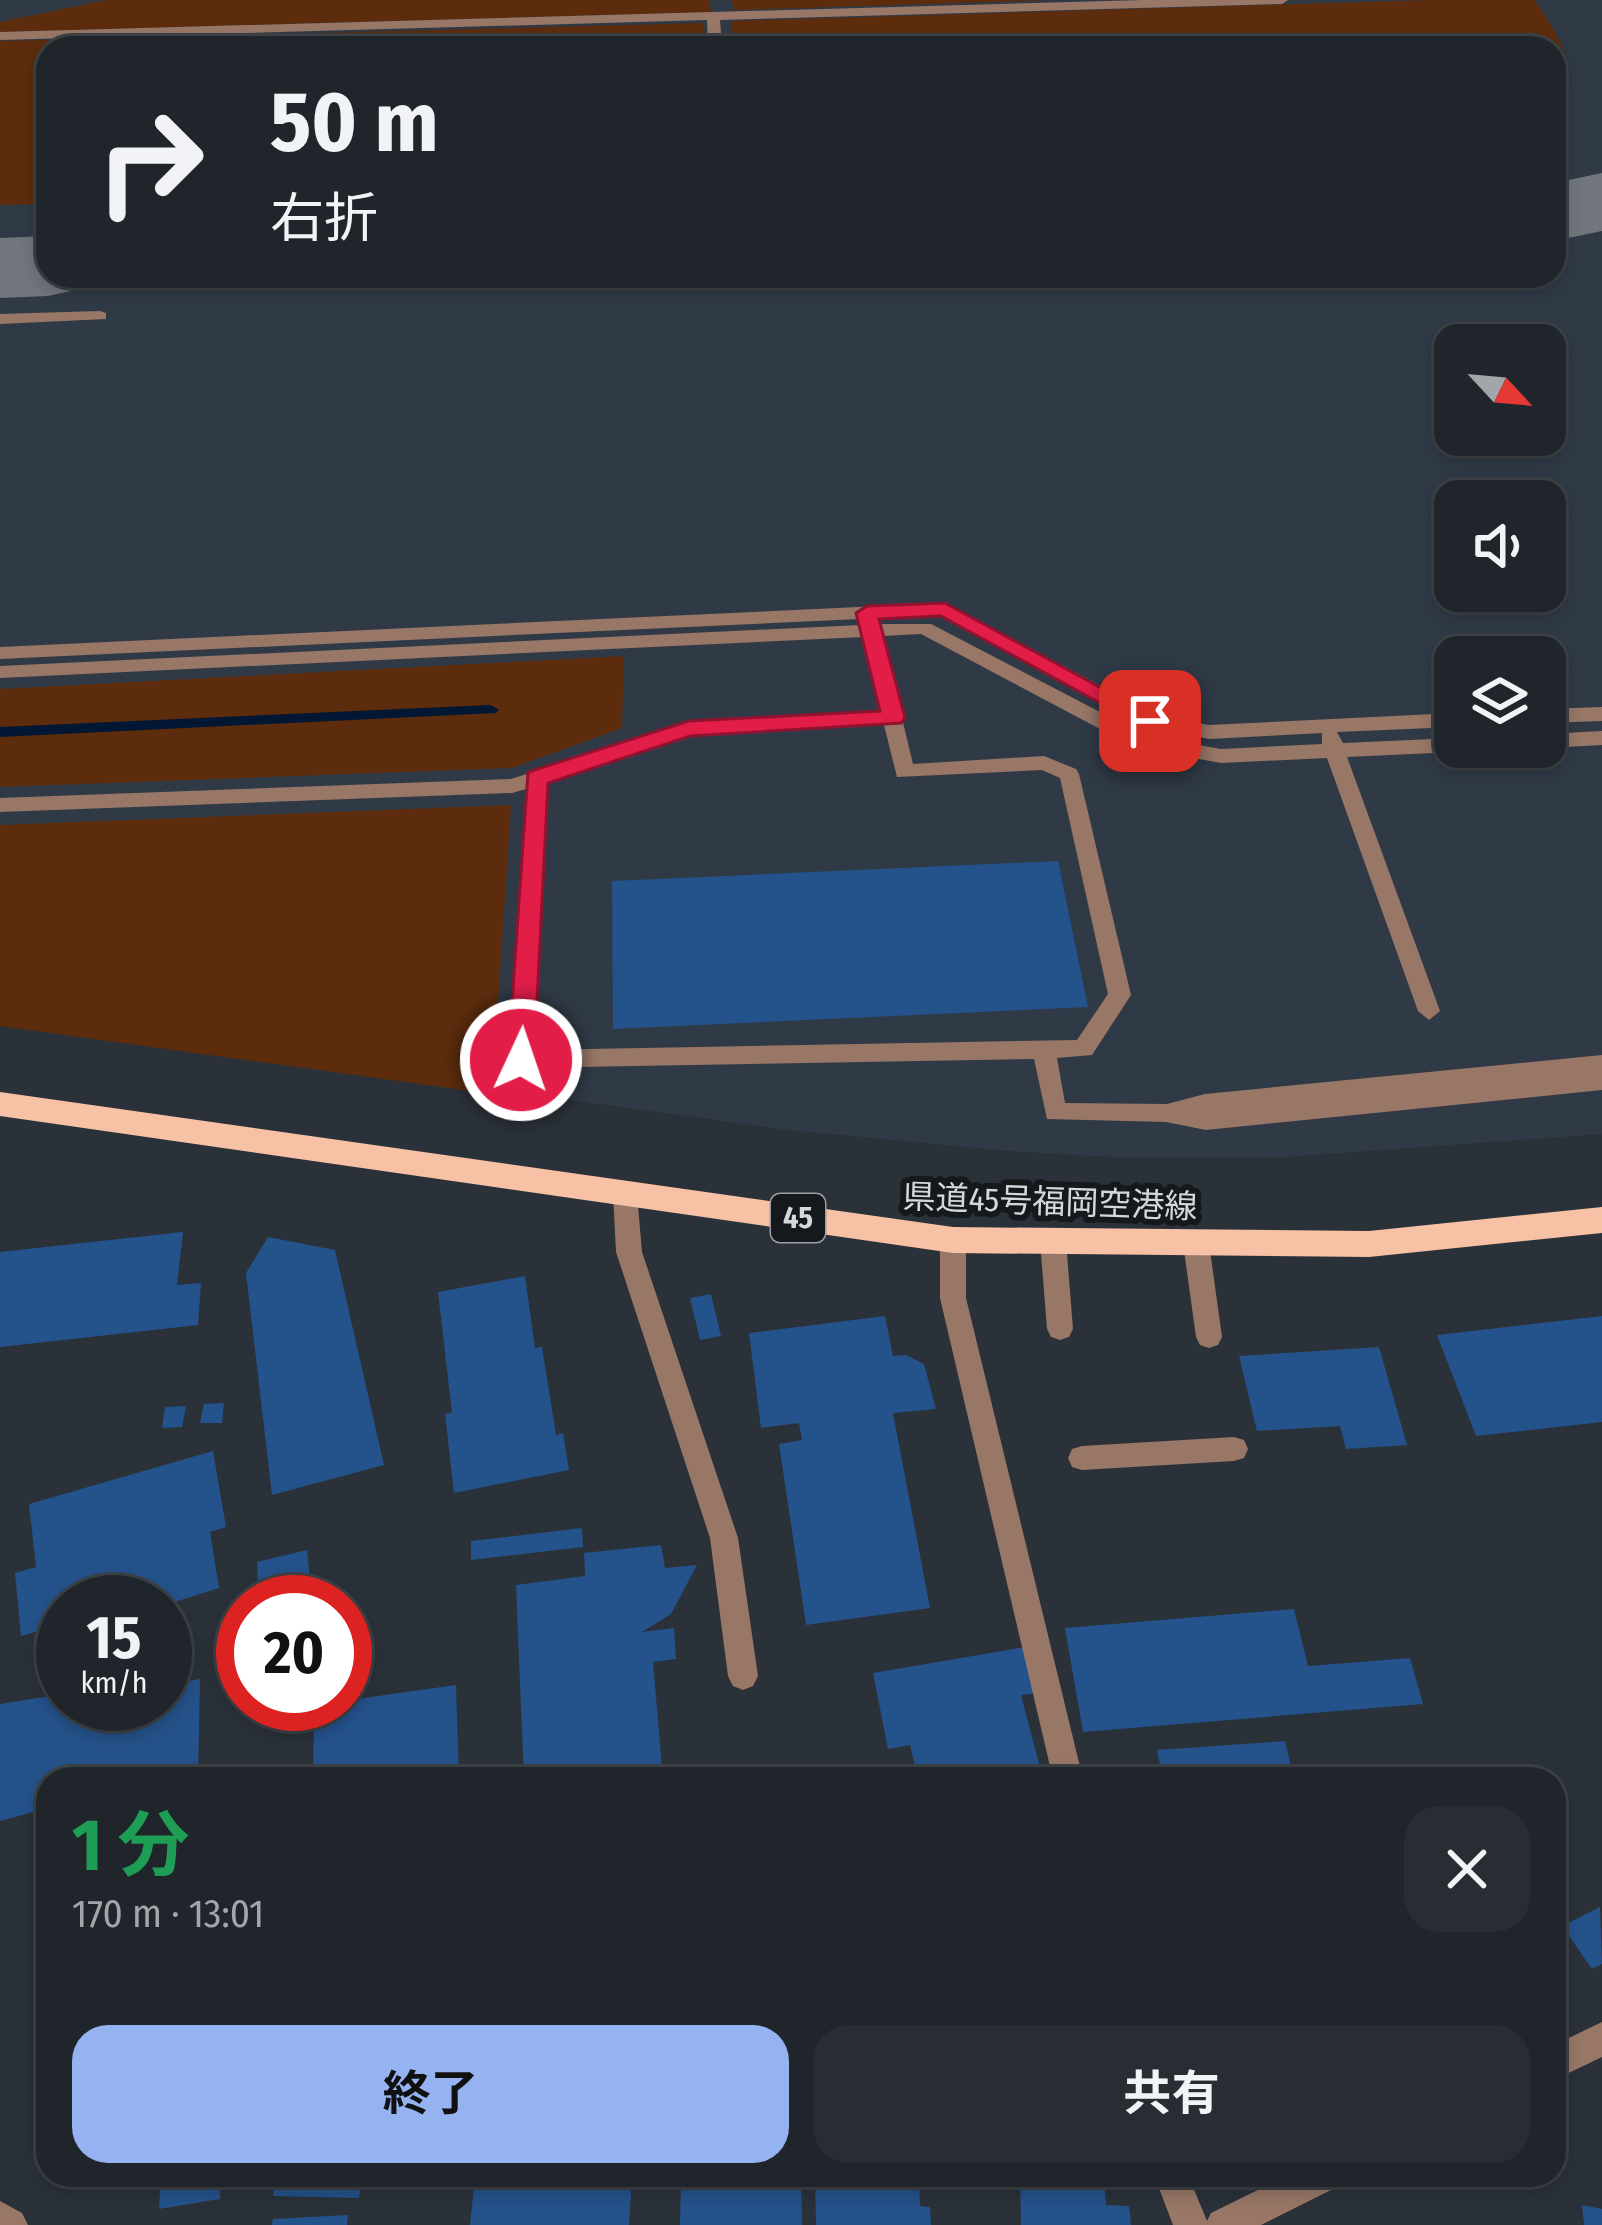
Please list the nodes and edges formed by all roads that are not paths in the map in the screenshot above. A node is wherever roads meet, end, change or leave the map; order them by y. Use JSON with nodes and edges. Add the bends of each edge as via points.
{"nodes":[{"id":1,"x":1282,"y":0,"type":"edge"},
{"id":2,"x":713,"y":16,"type":"junction"},
{"id":3,"x":0,"y":36,"type":"edge"},
{"id":4,"x":714,"y":36,"type":"edge"},
{"id":5,"x":100,"y":316,"type":"dead end"},
{"id":6,"x":0,"y":319,"type":"edge"},
{"id":7,"x":869,"y":621,"type":"junction"},
{"id":8,"x":0,"y":653,"type":"edge"},
{"id":9,"x":0,"y":672,"type":"edge"},
{"id":10,"x":1602,"y":714,"type":"edge"},
{"id":11,"x":1566,"y":715,"type":"edge"},
{"id":12,"x":893,"y":718,"type":"junction"},
{"id":13,"x":1434,"y":722,"type":"edge"},
{"id":14,"x":1326,"y":726,"type":"junction"},
{"id":15,"x":1602,"y":738,"type":"edge"},
{"id":16,"x":1566,"y":740,"type":"edge"},
{"id":17,"x":1434,"y":746,"type":"edge"},
{"id":18,"x":1334,"y":751,"type":"junction"},
{"id":19,"x":537,"y":778,"type":"junction"},
{"id":20,"x":0,"y":805,"type":"edge"},
{"id":21,"x":1429,"y":1011,"type":"dead end"},
{"id":22,"x":1044,"y":1050,"type":"junction"},
{"id":23,"x":1602,"y":1064,"type":"edge"},
{"id":24,"x":1602,"y":1081,"type":"edge"},
{"id":25,"x":0,"y":1104,"type":"edge"},
{"id":26,"x":1166,"y":1113,"type":"junction"},
{"id":27,"x":626,"y":1194,"type":"junction"},
{"id":28,"x":1602,"y":1220,"type":"edge"},
{"id":29,"x":953,"y":1240,"type":"junction"},
{"id":30,"x":1053,"y":1241,"type":"junction"},
{"id":31,"x":1196,"y":1243,"type":"junction"},
{"id":32,"x":1060,"y":1329,"type":"dead end"},
{"id":33,"x":1209,"y":1337,"type":"dead end"},
{"id":34,"x":1234,"y":1449,"type":"dead end"},
{"id":35,"x":1082,"y":1458,"type":"dead end"},
{"id":36,"x":742,"y":1676,"type":"dead end"},
{"id":37,"x":1065,"y":1767,"type":"edge"},
{"id":38,"x":1602,"y":2039,"type":"edge"},
{"id":39,"x":1566,"y":2057,"type":"edge"},
{"id":40,"x":1176,"y":2187,"type":"edge"},
{"id":41,"x":1301,"y":2187,"type":"edge"},
{"id":42,"x":0,"y":2218,"type":"edge"},
{"id":43,"x":10,"y":2225,"type":"edge"},
{"id":44,"x":1191,"y":2225,"type":"edge"},
{"id":45,"x":1223,"y":2225,"type":"edge"}],
"edges":[{"from":1,"to":2,"type":"street"},
{"from":2,"to":3,"type":"street"},
{"from":2,"to":4,"type":"street"},
{"from":5,"to":6,"type":"street"},
{"from":7,"to":8,"type":"street"},
{"from":7,"to":9,"type":"street"},
{"from":7,"to":12,"type":"street"},
{"from":7,"to":14,"type":"street","via":[[945,609],[1150,721],[1181,729]]},
{"from":7,"to":18,"type":"street","via":[[924,628],[1141,742],[1221,756]]},
{"from":10,"to":11,"type":"street"},
{"from":12,"to":19,"type":"street","via":[[689,729]]},
{"from":12,"to":22,"type":"street","via":[[904,772],[1044,763],[1069,774],[1120,995],[1084,1049]]},
{"from":13,"to":14,"type":"street"},
{"from":14,"to":18,"type":"street"},
{"from":15,"to":16,"type":"street"},
{"from":17,"to":18,"type":"street"},
{"from":18,"to":21,"type":"street"},
{"from":19,"to":20,"type":"street","via":[[512,786]]},
{"from":19,"to":22,"type":"street","via":[[521,1060]]},
{"from":22,"to":26,"type":"street","via":[[1055,1112]]},
{"from":23,"to":26,"type":"street"},
{"from":24,"to":26,"type":"street","via":[[1206,1120]]},
{"from":25,"to":27,"type":"main road","name":"県道45号福岡空港線","number":"45"},
{"from":27,"to":29,"type":"main road","name":"県道45号福岡空港線","number":"45"},
{"from":27,"to":36,"type":"street","via":[[629,1252],[724,1538]]},
{"from":28,"to":31,"type":"main road","name":"県道45号福岡空港線","number":"45","via":[[1369,1244]]},
{"from":29,"to":30,"type":"main road","name":"県道45号福岡空港線","number":"45"},
{"from":29,"to":37,"type":"street","via":[[953,1298]]},
{"from":30,"to":31,"type":"main road","name":"県道45号福岡空港線","number":"45"},
{"from":30,"to":32,"type":"street"},
{"from":31,"to":33,"type":"street"},
{"from":34,"to":35,"type":"street"},
{"from":38,"to":39,"type":"street"},
{"from":40,"to":44,"type":"street"},
{"from":41,"to":45,"type":"street"},
{"from":42,"to":43,"type":"street"}]}
